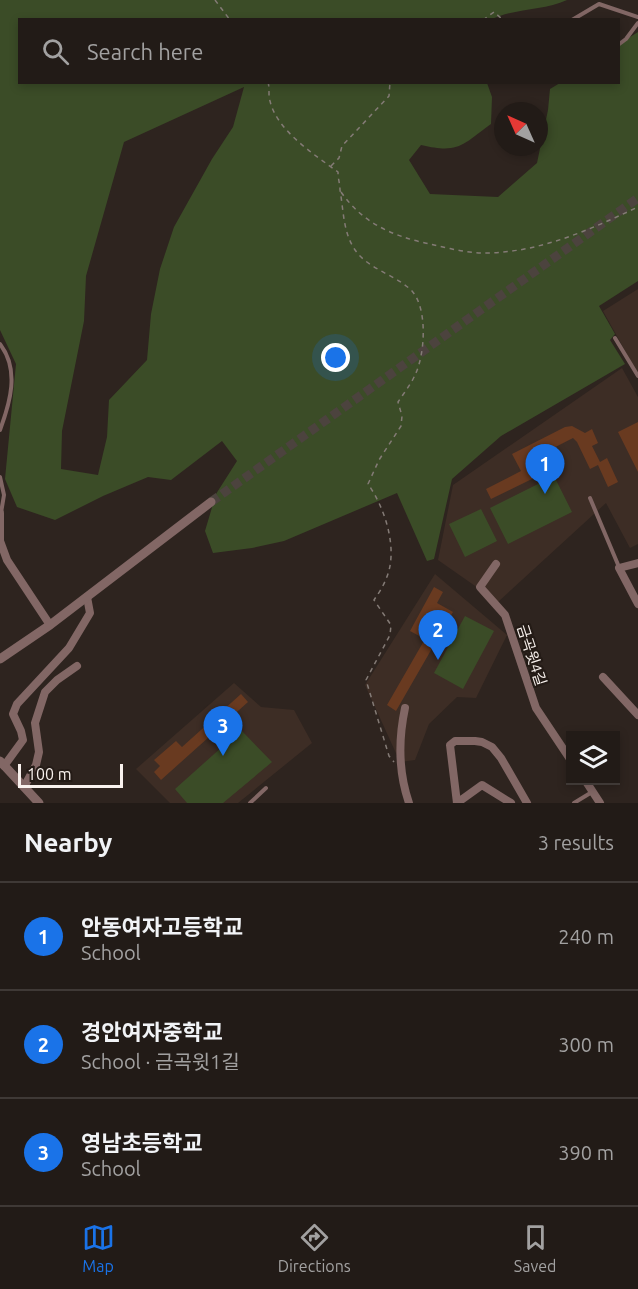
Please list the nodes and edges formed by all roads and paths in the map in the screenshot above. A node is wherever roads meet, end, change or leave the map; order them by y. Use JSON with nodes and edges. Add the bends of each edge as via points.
{"nodes":[{"id":1,"x":215,"y":0,"type":"edge"},
{"id":2,"x":638,"y":17,"type":"edge"},
{"id":3,"x":228,"y":18,"type":"edge"},
{"id":4,"x":486,"y":18,"type":"edge"},
{"id":5,"x":501,"y":18,"type":"edge"},
{"id":6,"x":575,"y":18,"type":"edge"},
{"id":7,"x":638,"y":23,"type":"edge"},
{"id":8,"x":620,"y":44,"type":"edge"},
{"id":9,"x":268,"y":84,"type":"edge"},
{"id":10,"x":390,"y":84,"type":"edge"},
{"id":11,"x":330,"y":167,"type":"junction"},
{"id":12,"x":340,"y":191,"type":"junction"},
{"id":13,"x":638,"y":207,"type":"edge"},
{"id":14,"x":615,"y":338,"type":"dead end"},
{"id":15,"x":0,"y":344,"type":"edge"},
{"id":16,"x":638,"y":376,"type":"edge"},
{"id":17,"x":0,"y":430,"type":"edge"},
{"id":18,"x":0,"y":477,"type":"edge"},
{"id":19,"x":590,"y":498,"type":"dead end"},
{"id":20,"x":211,"y":502,"type":"tunnel mouth"},
{"id":21,"x":0,"y":514,"type":"edge"},
{"id":22,"x":638,"y":563,"type":"edge"},
{"id":23,"x":496,"y":564,"type":"dead end"},
{"id":24,"x":619,"y":568,"type":"junction"},
{"id":25,"x":87,"y":597,"type":"junction"},
{"id":26,"x":638,"y":604,"type":"edge"},
{"id":27,"x":50,"y":625,"type":"junction"},
{"id":28,"x":0,"y":659,"type":"edge"},
{"id":29,"x":77,"y":666,"type":"dead end"},
{"id":30,"x":603,"y":677,"type":"dead end"},
{"id":31,"x":405,"y":708,"type":"dead end"},
{"id":32,"x":638,"y":715,"type":"edge"},
{"id":33,"x":566,"y":753,"type":"edge"},
{"id":34,"x":394,"y":763,"type":"dead end"},
{"id":35,"x":2,"y":764,"type":"edge"},
{"id":36,"x":589,"y":785,"type":"edge"},
{"id":37,"x":24,"y":787,"type":"junction"},
{"id":38,"x":266,"y":788,"type":"dead end"},
{"id":39,"x":593,"y":791,"type":"junction"},
{"id":40,"x":39,"y":803,"type":"edge"},
{"id":41,"x":250,"y":803,"type":"edge"},
{"id":42,"x":409,"y":803,"type":"edge"},
{"id":43,"x":457,"y":803,"type":"edge"},
{"id":44,"x":511,"y":803,"type":"edge"},
{"id":45,"x":527,"y":803,"type":"edge"},
{"id":46,"x":574,"y":803,"type":"edge"},
{"id":47,"x":600,"y":803,"type":"edge"}],
"edges":[{"from":1,"to":3,"type":"path"},
{"from":2,"to":6,"type":"lane","via":[[599,4]]},
{"from":4,"to":5,"type":"path","via":[[494,12]]},
{"from":7,"to":8,"type":"lane"},
{"from":9,"to":11,"type":"path","via":[[270,102],[282,125],[298,143]]},
{"from":10,"to":11,"type":"path","via":[[389,96],[342,146],[339,158]]},
{"from":11,"to":12,"type":"path","via":[[338,172]]},
{"from":12,"to":13,"type":"path","via":[[361,216],[388,231],[452,249],[483,253],[536,247],[586,231]]},
{"from":12,"to":34,"type":"path","via":[[348,236],[359,254],[412,292],[424,323],[417,373],[398,402],[401,426],[368,484],[388,522],[387,578],[374,600],[391,625],[390,635],[366,680]]},
{"from":14,"to":16,"type":"lane"},
{"from":15,"to":17,"type":"lane","via":[[6,351],[12,395]]},
{"from":18,"to":21,"type":"lane","via":[[4,495]]},
{"from":19,"to":24,"type":"lane"},
{"from":20,"to":25,"type":"street"},
{"from":21,"to":27,"type":"street","via":[[0,541],[7,560]]},
{"from":22,"to":24,"type":"street"},
{"from":23,"to":33,"type":"street","name":"금곡윗4길","via":[[480,587],[505,615],[536,708]]},
{"from":24,"to":26,"type":"street"},
{"from":25,"to":27,"type":"street"},
{"from":25,"to":35,"type":"street","via":[[90,613],[69,648],[17,704],[13,714],[22,740]]},
{"from":27,"to":28,"type":"street"},
{"from":29,"to":37,"type":"street","via":[[45,692],[35,723],[39,752]]},
{"from":30,"to":32,"type":"street"},
{"from":31,"to":42,"type":"street","via":[[400,759]]},
{"from":35,"to":37,"type":"street"},
{"from":36,"to":39,"type":"street"},
{"from":37,"to":40,"type":"street"},
{"from":38,"to":41,"type":"lane"},
{"from":39,"to":46,"type":"lane"},
{"from":39,"to":47,"type":"street"},
{"from":43,"to":44,"type":"street","via":[[482,786]]},
{"from":43,"to":45,"type":"street","via":[[450,745],[455,741],[475,741],[496,751]]}]}
